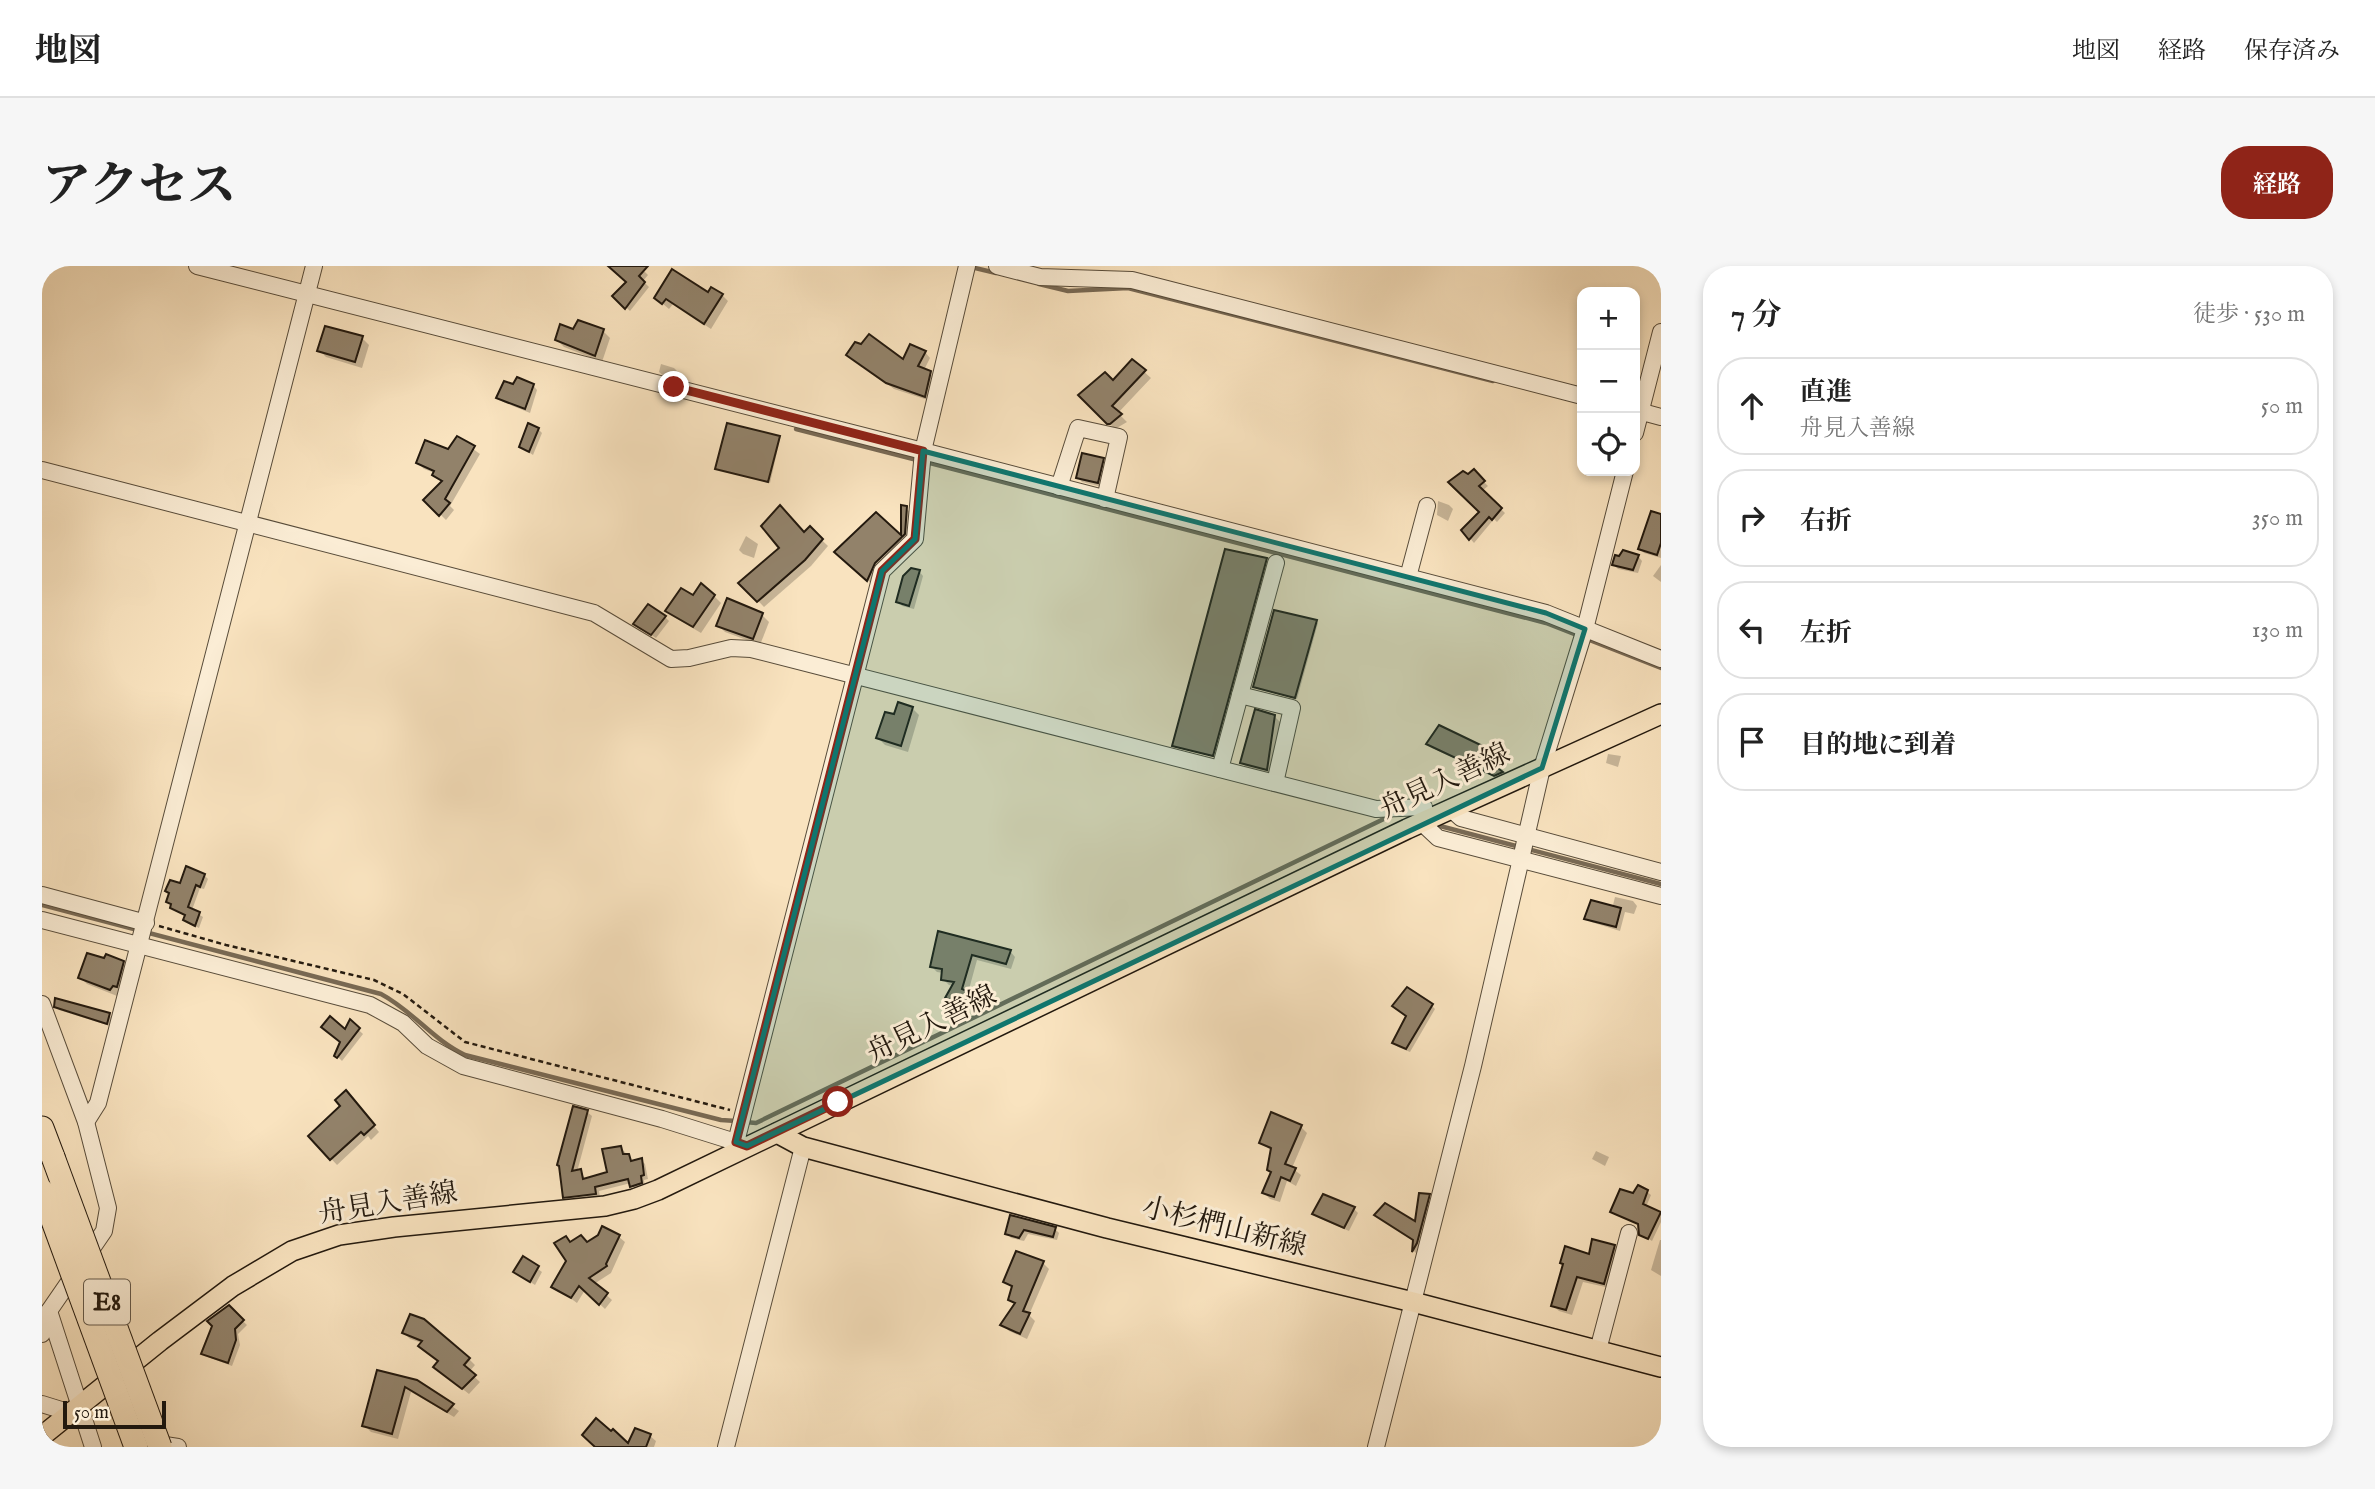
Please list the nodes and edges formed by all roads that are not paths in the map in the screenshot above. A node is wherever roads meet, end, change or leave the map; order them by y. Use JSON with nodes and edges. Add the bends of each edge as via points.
{"nodes":[{"id":1,"x":197,"y":266,"type":"edge"},
{"id":2,"x":314,"y":266,"type":"edge"},
{"id":3,"x":967,"y":266,"type":"edge"},
{"id":4,"x":997,"y":266,"type":"edge"},
{"id":5,"x":307,"y":293,"type":"junction"},
{"id":6,"x":1661,"y":332,"type":"edge"},
{"id":7,"x":1577,"y":395,"type":"edge"},
{"id":8,"x":1640,"y":401,"type":"edge"},
{"id":9,"x":1640,"y":412,"type":"edge"},
{"id":10,"x":1661,"y":417,"type":"edge"},
{"id":11,"x":923,"y":451,"type":"junction"},
{"id":12,"x":42,"y":470,"type":"edge"},
{"id":13,"x":1624,"y":476,"type":"edge"},
{"id":14,"x":1059,"y":487,"type":"junction"},
{"id":15,"x":1105,"y":499,"type":"junction"},
{"id":16,"x":1427,"y":506,"type":"dead end"},
{"id":17,"x":249,"y":523,"type":"junction"},
{"id":18,"x":1276,"y":563,"type":"dead end"},
{"id":19,"x":1408,"y":577,"type":"junction"},
{"id":20,"x":1585,"y":629,"type":"junction"},
{"id":21,"x":1661,"y":659,"type":"edge"},
{"id":22,"x":856,"y":676,"type":"junction"},
{"id":23,"x":1240,"y":695,"type":"junction"},
{"id":24,"x":1661,"y":714,"type":"edge"},
{"id":25,"x":1542,"y":768,"type":"junction"},
{"id":26,"x":1220,"y":769,"type":"junction"},
{"id":27,"x":1275,"y":783,"type":"junction"},
{"id":28,"x":1451,"y":809,"type":"junction"},
{"id":29,"x":1422,"y":823,"type":"junction"},
{"id":30,"x":1524,"y":848,"type":"junction"},
{"id":31,"x":1661,"y":872,"type":"edge"},
{"id":32,"x":42,"y":895,"type":"edge"},
{"id":33,"x":1661,"y":896,"type":"edge"},
{"id":34,"x":42,"y":920,"type":"edge"},
{"id":35,"x":146,"y":923,"type":"junction"},
{"id":36,"x":139,"y":946,"type":"junction"},
{"id":37,"x":42,"y":1004,"type":"edge"},
{"id":38,"x":86,"y":1122,"type":"junction"},
{"id":39,"x":42,"y":1128,"type":"edge"},
{"id":40,"x":777,"y":1133,"type":"junction"},
{"id":41,"x":741,"y":1144,"type":"junction"},
{"id":42,"x":803,"y":1147,"type":"junction"},
{"id":43,"x":42,"y":1191,"type":"edge"},
{"id":44,"x":1629,"y":1233,"type":"dead end"},
{"id":45,"x":1413,"y":1302,"type":"junction"},
{"id":46,"x":50,"y":1311,"type":"junction"},
{"id":47,"x":42,"y":1334,"type":"edge"},
{"id":48,"x":1598,"y":1350,"type":"junction"},
{"id":49,"x":1661,"y":1367,"type":"edge"},
{"id":50,"x":42,"y":1404,"type":"edge"},
{"id":51,"x":75,"y":1410,"type":"junction"},
{"id":52,"x":42,"y":1436,"type":"edge"},
{"id":53,"x":93,"y":1447,"type":"edge"},
{"id":54,"x":130,"y":1447,"type":"edge"},
{"id":55,"x":136,"y":1447,"type":"edge"},
{"id":56,"x":160,"y":1447,"type":"edge"},
{"id":57,"x":178,"y":1447,"type":"edge"},
{"id":58,"x":726,"y":1447,"type":"edge"},
{"id":59,"x":1376,"y":1447,"type":"edge"}],
"edges":[{"from":1,"to":5,"type":"street"},
{"from":2,"to":5,"type":"street"},
{"from":3,"to":11,"type":"street"},
{"from":4,"to":7,"type":"street","via":[[1040,277],[1132,280]]},
{"from":5,"to":11,"type":"street"},
{"from":5,"to":17,"type":"street"},
{"from":6,"to":8,"type":"street"},
{"from":9,"to":10,"type":"street"},
{"from":11,"to":14,"type":"street"},
{"from":11,"to":22,"type":"street","via":[[915,539],[882,571]]},
{"from":12,"to":17,"type":"street"},
{"from":13,"to":20,"type":"street"},
{"from":14,"to":15,"type":"street"},
{"from":14,"to":15,"type":"street","via":[[1078,428],[1119,437]]},
{"from":15,"to":19,"type":"street"},
{"from":16,"to":19,"type":"street"},
{"from":17,"to":22,"type":"street","via":[[594,613],[671,659],[751,649]]},
{"from":17,"to":35,"type":"street"},
{"from":18,"to":23,"type":"street"},
{"from":19,"to":20,"type":"street","via":[[1546,613]]},
{"from":20,"to":21,"type":"street"},
{"from":20,"to":25,"type":"street"},
{"from":22,"to":26,"type":"street"},
{"from":22,"to":41,"type":"street","via":[[743,1114]]},
{"from":23,"to":26,"type":"street"},
{"from":23,"to":27,"type":"street","via":[[1292,708]]},
{"from":24,"to":25,"type":"main road","name":"舟見入善線"},
{"from":25,"to":28,"type":"main road","name":"舟見入善線"},
{"from":25,"to":30,"type":"street"},
{"from":26,"to":27,"type":"street"},
{"from":27,"to":29,"type":"street","via":[[1376,809],[1423,807]]},
{"from":28,"to":29,"type":"main road","name":"舟見入善線"},
{"from":28,"to":30,"type":"street"},
{"from":29,"to":30,"type":"street","via":[[1438,838]]},
{"from":29,"to":40,"type":"main road","name":"舟見入善線"},
{"from":30,"to":31,"type":"street"},
{"from":30,"to":33,"type":"street"},
{"from":30,"to":45,"type":"street"},
{"from":32,"to":35,"type":"street"},
{"from":34,"to":36,"type":"street"},
{"from":35,"to":36,"type":"street"},
{"from":36,"to":38,"type":"street","via":[[99,1103]]},
{"from":36,"to":41,"type":"street","via":[[370,1005],[463,1066]]},
{"from":37,"to":38,"type":"street"},
{"from":38,"to":46,"type":"street","via":[[108,1208],[104,1231]]},
{"from":39,"to":56,"type":"highway","number":"E8","bridge":true},
{"from":40,"to":41,"type":"main road","name":"舟見入善線"},
{"from":40,"to":42,"type":"main road","name":"小杉椚山新線"},
{"from":41,"to":51,"type":"main road","name":"舟見入善線","via":[[658,1190],[605,1206],[394,1227],[339,1235],[292,1251],[233,1286]]},
{"from":42,"to":45,"type":"main road","name":"小杉椚山新線","via":[[1107,1228]]},
{"from":42,"to":58,"type":"street"},
{"from":43,"to":55,"type":"highway","number":"E8","bridge":true},
{"from":44,"to":48,"type":"street"},
{"from":45,"to":48,"type":"main road","name":"小杉椚山新線"},
{"from":45,"to":59,"type":"street"},
{"from":46,"to":47,"type":"street"},
{"from":46,"to":51,"type":"street"},
{"from":48,"to":49,"type":"main road","name":"小杉椚山新線"},
{"from":50,"to":51,"type":"street"},
{"from":51,"to":52,"type":"main road","name":"舟見入善線"},
{"from":51,"to":53,"type":"street"},
{"from":54,"to":57,"type":"street","via":[[147,1442]]}]}
